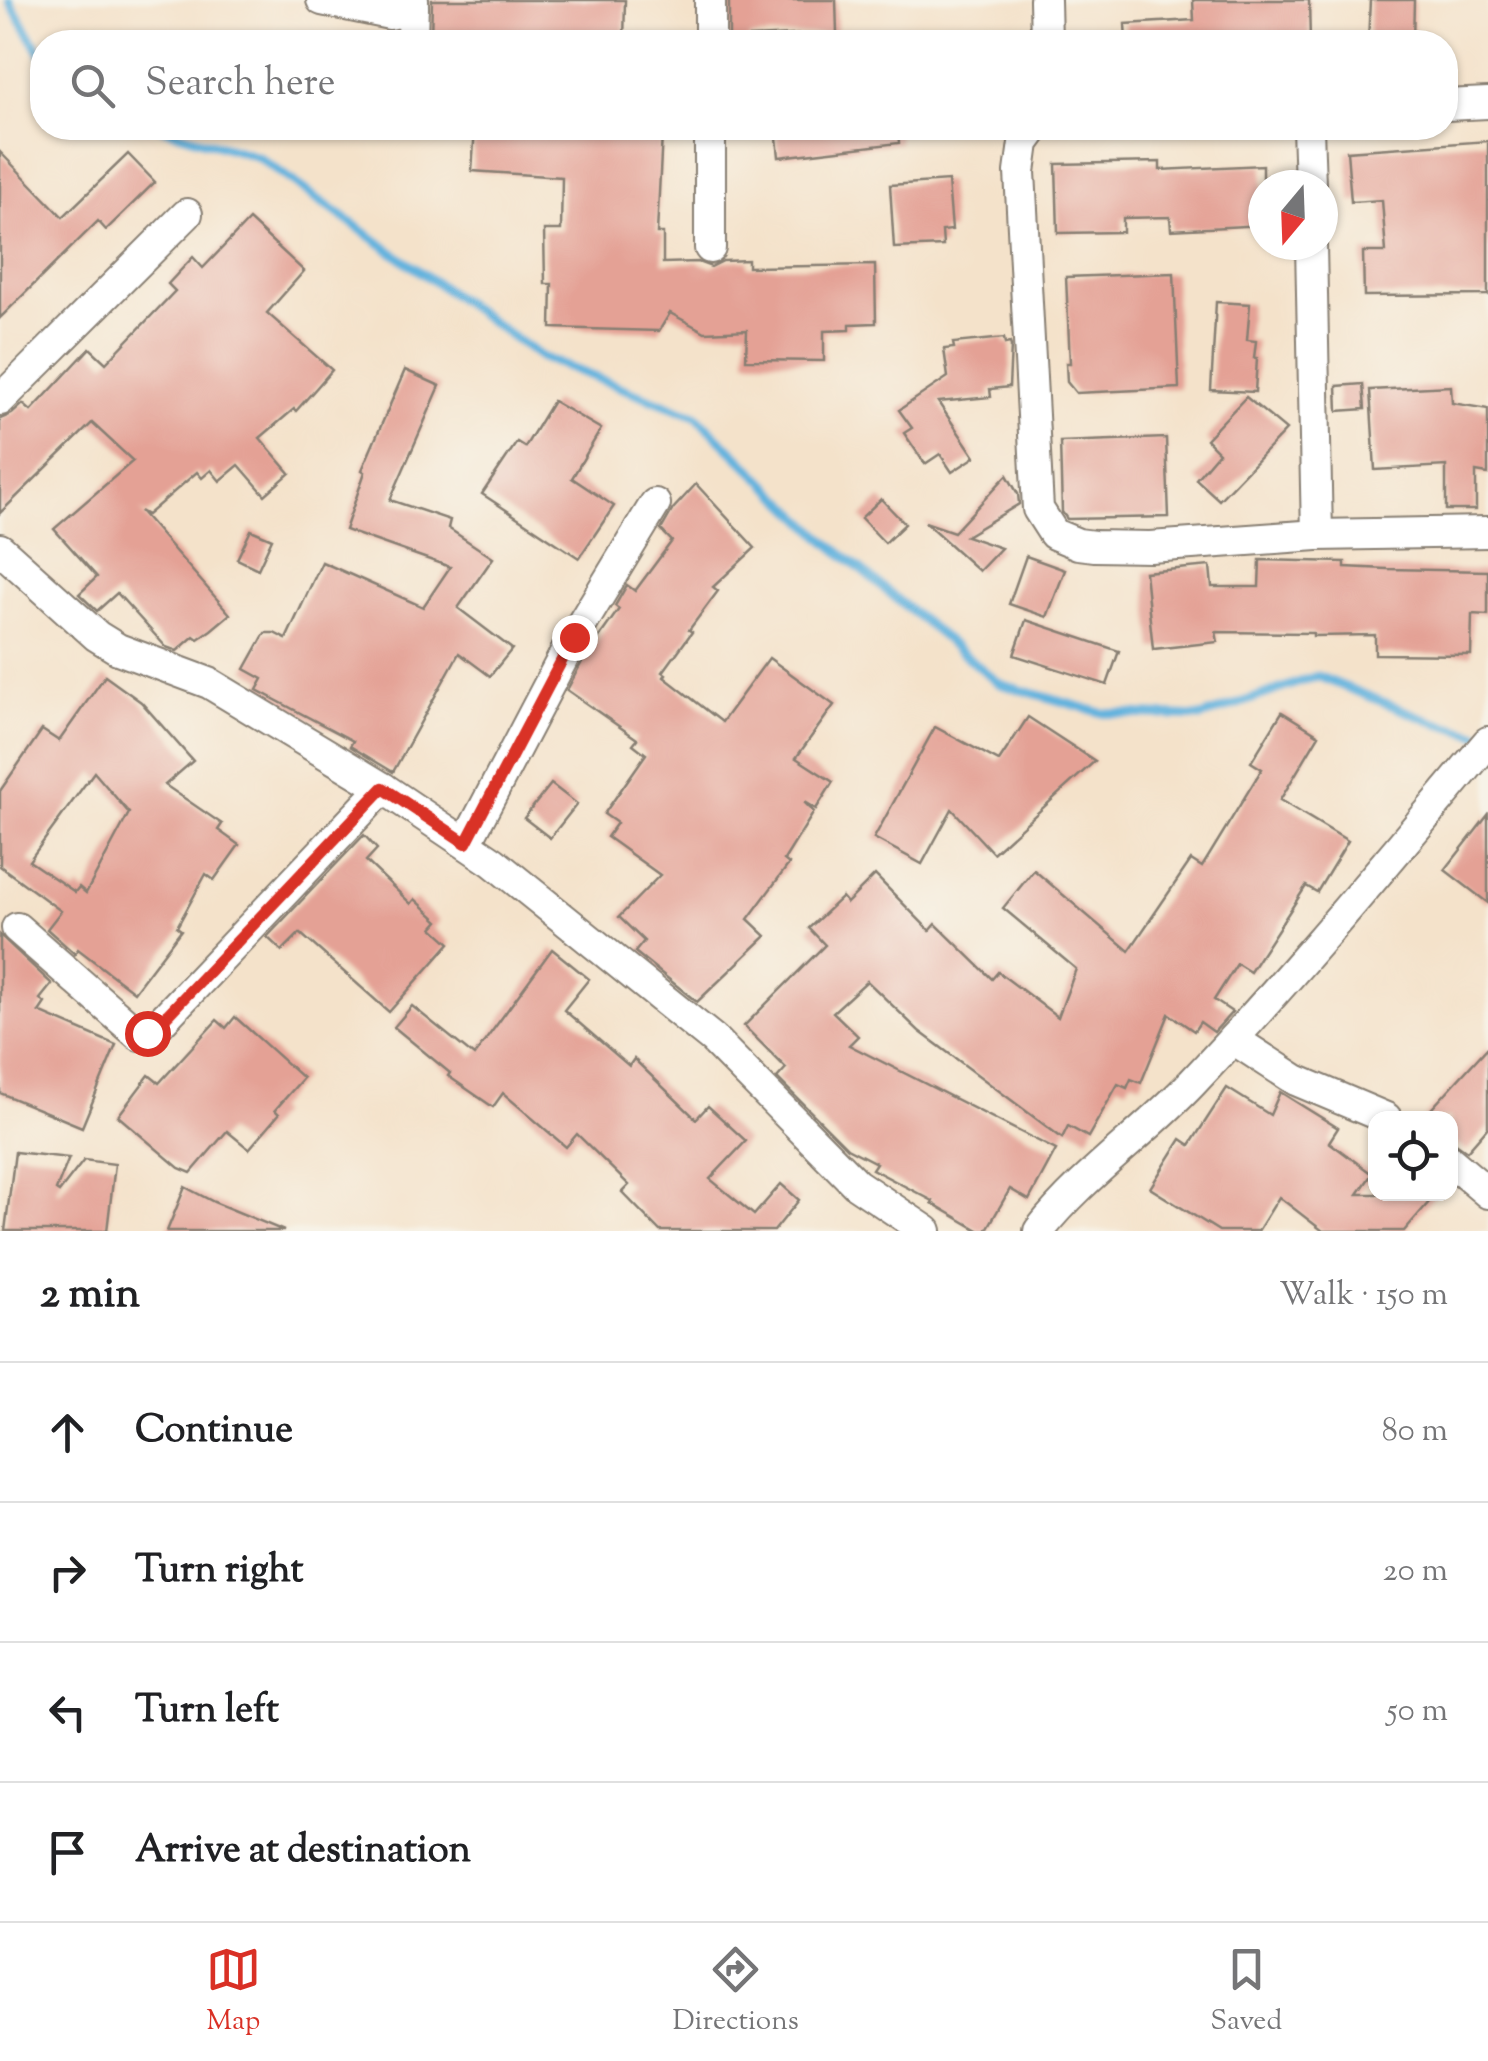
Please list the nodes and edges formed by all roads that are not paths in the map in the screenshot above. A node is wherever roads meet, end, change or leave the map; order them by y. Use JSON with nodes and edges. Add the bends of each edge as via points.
{"nodes":[{"id":1,"x":322,"y":0,"type":"edge"},
{"id":2,"x":710,"y":0,"type":"edge"},
{"id":3,"x":1046,"y":0,"type":"edge"},
{"id":4,"x":413,"y":4,"type":"edge"},
{"id":5,"x":412,"y":30,"type":"edge"},
{"id":6,"x":710,"y":30,"type":"edge"},
{"id":7,"x":1046,"y":30,"type":"edge"},
{"id":8,"x":1488,"y":102,"type":"edge"},
{"id":9,"x":1458,"y":104,"type":"edge"},
{"id":10,"x":710,"y":140,"type":"edge"},
{"id":11,"x":1026,"y":140,"type":"edge"},
{"id":12,"x":1308,"y":140,"type":"edge"},
{"id":13,"x":1309,"y":170,"type":"edge"},
{"id":14,"x":188,"y":214,"type":"dead end"},
{"id":15,"x":710,"y":248,"type":"dead end"},
{"id":16,"x":1311,"y":260,"type":"edge"},
{"id":17,"x":0,"y":400,"type":"edge"},
{"id":18,"x":654,"y":504,"type":"dead end"},
{"id":19,"x":1488,"y":532,"type":"edge"},
{"id":20,"x":1318,"y":536,"type":"junction"},
{"id":21,"x":0,"y":548,"type":"edge"},
{"id":22,"x":1488,"y":742,"type":"edge"},
{"id":23,"x":383,"y":788,"type":"junction"},
{"id":24,"x":466,"y":843,"type":"junction"},
{"id":25,"x":17,"y":928,"type":"dead end"},
{"id":26,"x":1234,"y":1039,"type":"junction"},
{"id":27,"x":1369,"y":1111,"type":"edge"},
{"id":28,"x":1458,"y":1168,"type":"edge"},
{"id":29,"x":1488,"y":1193,"type":"edge"},
{"id":30,"x":926,"y":1231,"type":"edge"},
{"id":31,"x":1039,"y":1231,"type":"edge"}],
"edges":[{"from":1,"to":4,"type":"street","via":[[390,14]]},
{"from":2,"to":6,"type":"street"},
{"from":3,"to":7,"type":"street"},
{"from":4,"to":5,"type":"street"},
{"from":8,"to":9,"type":"street"},
{"from":10,"to":15,"type":"street"},
{"from":11,"to":20,"type":"street","via":[[1020,172],[1043,521],[1054,534],[1094,546]]},
{"from":12,"to":13,"type":"street"},
{"from":14,"to":17,"type":"street"},
{"from":16,"to":20,"type":"street"},
{"from":18,"to":24,"type":"street","via":[[574,637]]},
{"from":19,"to":20,"type":"street"},
{"from":21,"to":23,"type":"street","via":[[118,650],[209,683]]},
{"from":22,"to":26,"type":"street"},
{"from":23,"to":24,"type":"street"},
{"from":23,"to":25,"type":"street","via":[[147,1033],[138,1035]]},
{"from":24,"to":30,"type":"street","via":[[713,1039],[856,1184]]},
{"from":26,"to":27,"type":"street","via":[[1296,1080]]},
{"from":26,"to":31,"type":"street"},
{"from":28,"to":29,"type":"street"}]}
